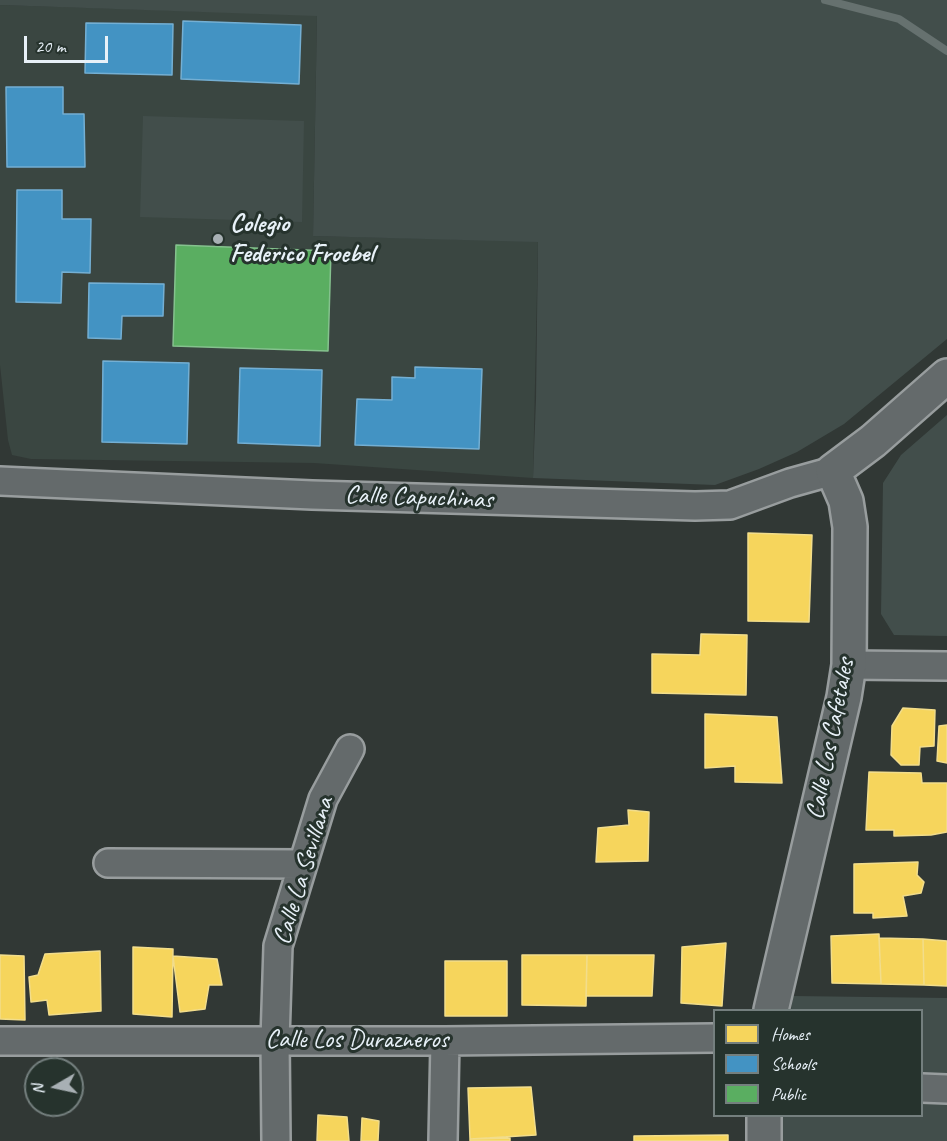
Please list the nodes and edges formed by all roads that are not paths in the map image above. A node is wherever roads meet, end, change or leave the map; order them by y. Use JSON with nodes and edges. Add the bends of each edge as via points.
{"nodes":[{"id":1,"x":947,"y":376,"type":"edge"},
{"id":2,"x":833,"y":471,"type":"junction"},
{"id":3,"x":0,"y":481,"type":"edge"},
{"id":4,"x":849,"y":665,"type":"junction"},
{"id":5,"x":947,"y":666,"type":"edge"},
{"id":6,"x":350,"y":749,"type":"dead end"},
{"id":7,"x":108,"y":863,"type":"dead end"},
{"id":8,"x":303,"y":864,"type":"junction"},
{"id":9,"x":771,"y":1009,"type":"edge"},
{"id":10,"x":713,"y":1038,"type":"edge"},
{"id":11,"x":275,"y":1040,"type":"junction"},
{"id":12,"x":0,"y":1041,"type":"edge"},
{"id":13,"x":445,"y":1041,"type":"junction"},
{"id":14,"x":923,"y":1088,"type":"edge"},
{"id":15,"x":947,"y":1089,"type":"edge"},
{"id":16,"x":764,"y":1117,"type":"edge"},
{"id":17,"x":276,"y":1141,"type":"edge"},
{"id":18,"x":443,"y":1141,"type":"edge"},
{"id":19,"x":764,"y":1141,"type":"edge"}],
"edges":[{"from":1,"to":2,"type":"main road"},
{"from":2,"to":3,"type":"street","name":"Calle Capuchinas","via":[[729,505],[695,506]]},
{"from":2,"to":4,"type":"main road","name":"Calle Los Cafetales","via":[[846,501],[850,527]]},
{"from":4,"to":5,"type":"street"},
{"from":4,"to":9,"type":"main road","name":"Calle Los Cafetales"},
{"from":6,"to":8,"type":"street","name":"Calle La Sevillana","via":[[323,799]]},
{"from":7,"to":8,"type":"street"},
{"from":8,"to":11,"type":"street","name":"Calle La Sevillana","via":[[278,946]]},
{"from":10,"to":13,"type":"street","name":"Calle Los Durazneros"},
{"from":11,"to":12,"type":"street","name":"Calle Los Durazneros"},
{"from":11,"to":13,"type":"street","name":"Calle Los Durazneros"},
{"from":11,"to":17,"type":"street","name":"Calle La Sevillana"},
{"from":13,"to":18,"type":"street"},
{"from":14,"to":15,"type":"street"},
{"from":16,"to":19,"type":"main road"}]}
